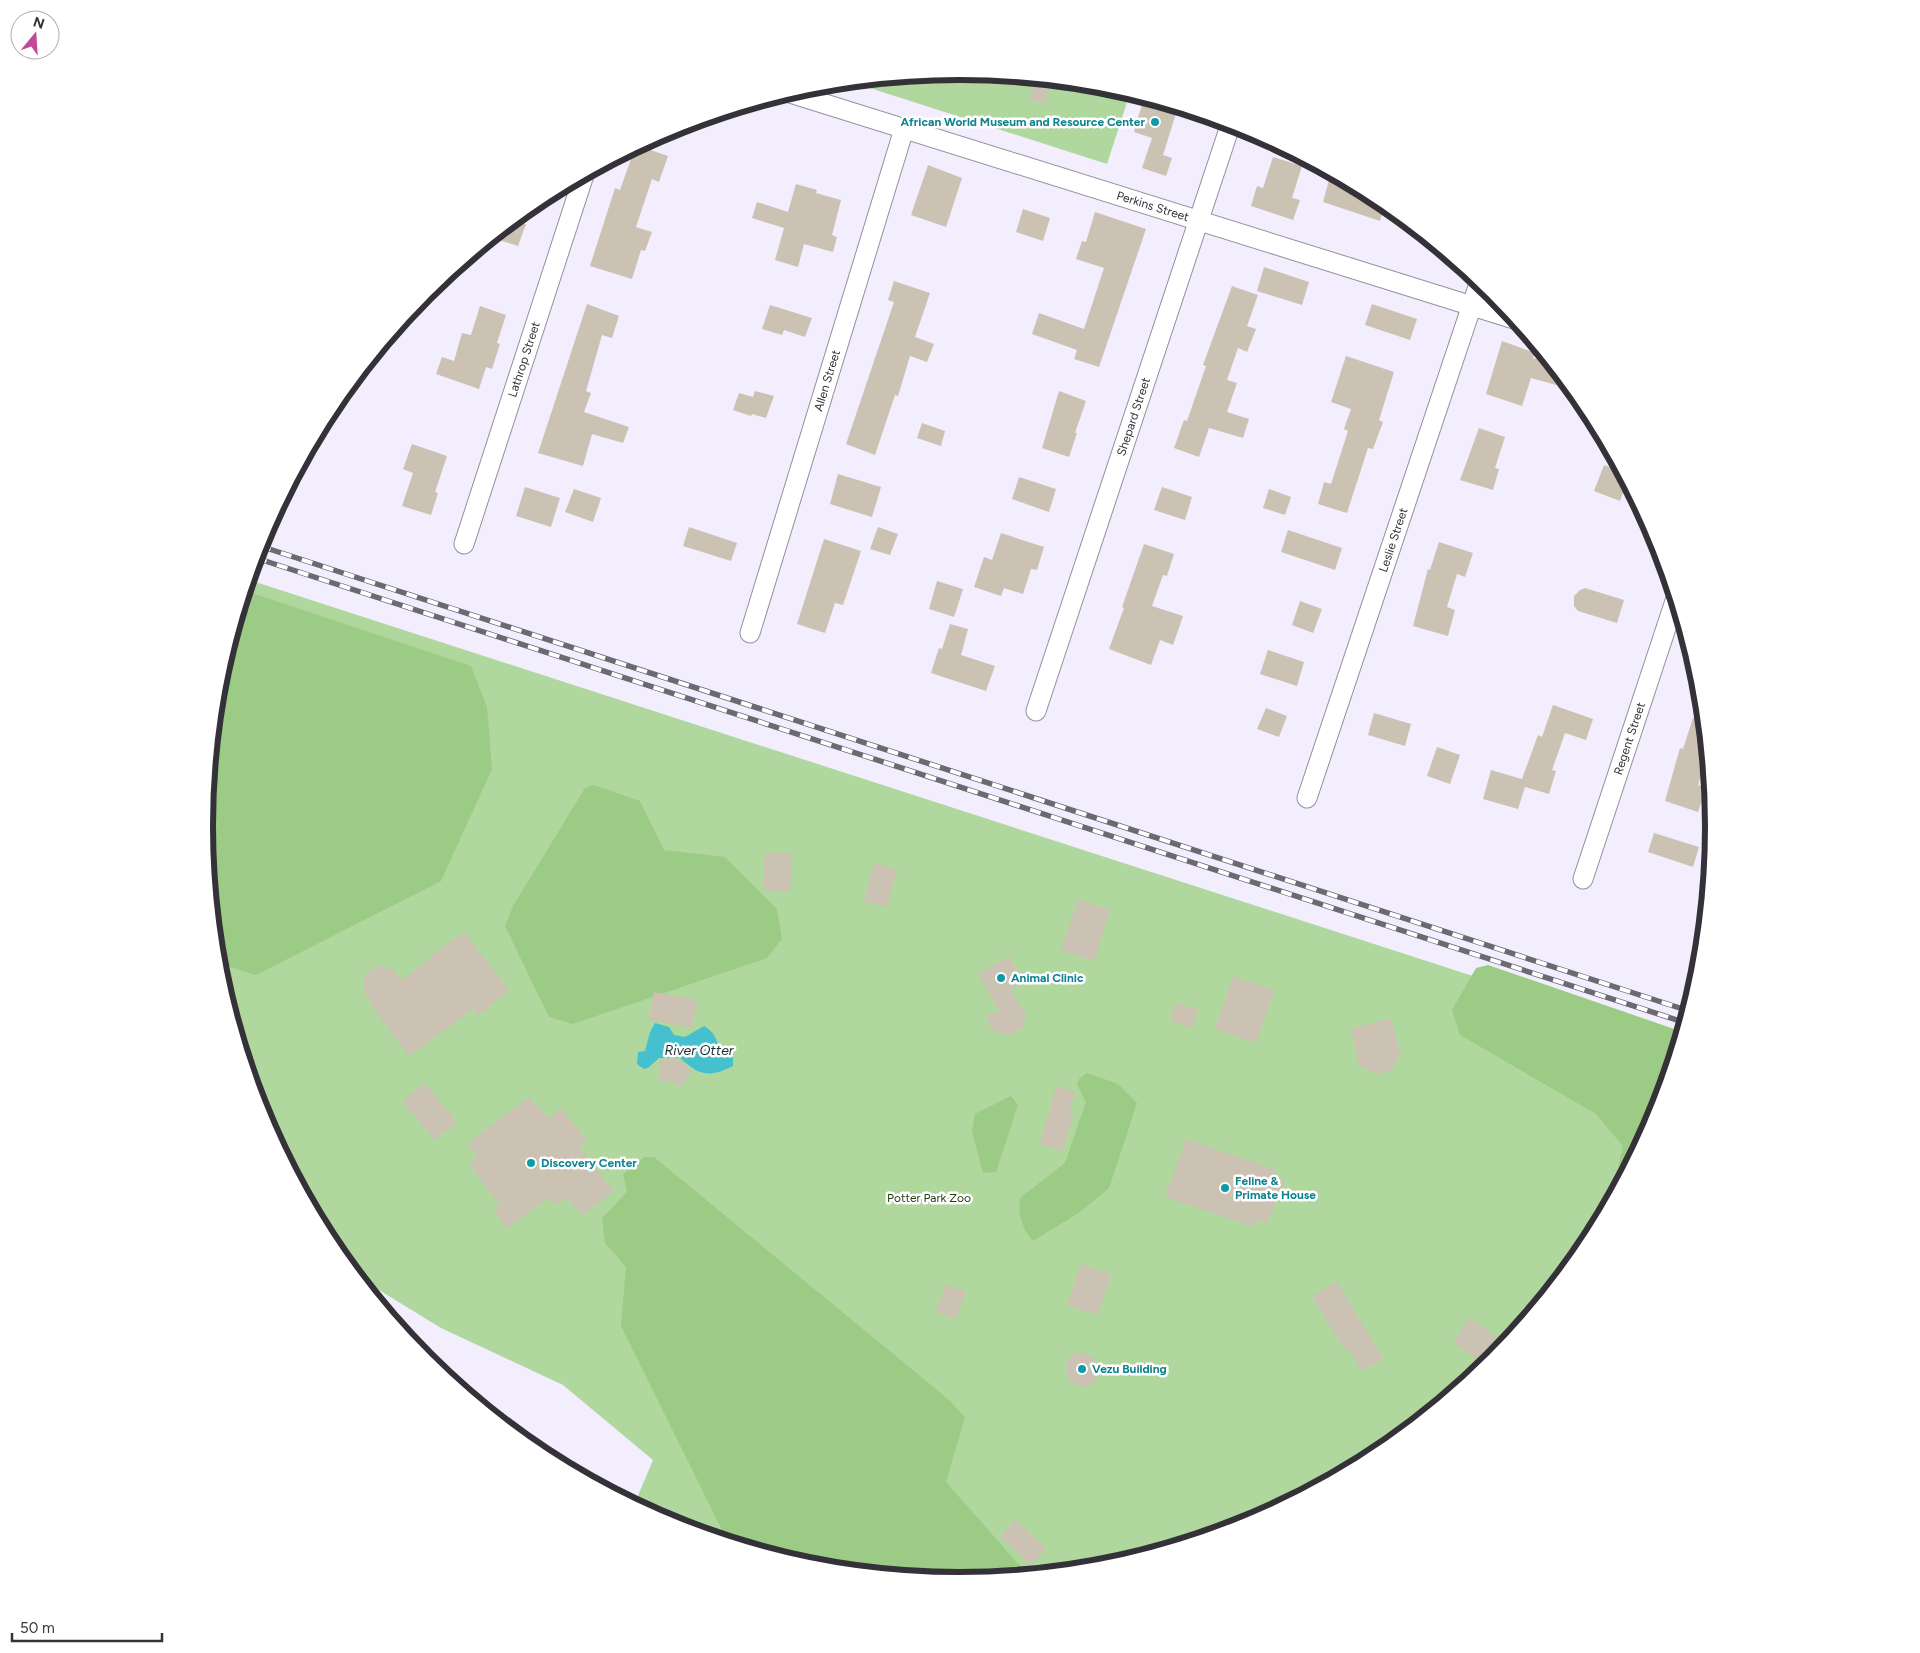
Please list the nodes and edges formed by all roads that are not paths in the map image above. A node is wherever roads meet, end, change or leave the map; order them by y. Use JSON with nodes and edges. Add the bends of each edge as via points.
{"nodes":[{"id":1,"x":802,"y":97,"type":"edge"},
{"id":2,"x":904,"y":129,"type":"junction"},
{"id":3,"x":1228,"y":131,"type":"edge"},
{"id":4,"x":581,"y":184,"type":"edge"},
{"id":5,"x":1198,"y":220,"type":"junction"},
{"id":6,"x":1477,"y":289,"type":"edge"},
{"id":7,"x":1472,"y":306,"type":"junction"},
{"id":8,"x":1504,"y":316,"type":"edge"},
{"id":9,"x":464,"y":544,"type":"dead end"},
{"id":10,"x":1673,"y":607,"type":"edge"},
{"id":11,"x":750,"y":633,"type":"dead end"},
{"id":12,"x":1036,"y":711,"type":"dead end"},
{"id":13,"x":1307,"y":798,"type":"dead end"},
{"id":14,"x":1583,"y":879,"type":"dead end"}],
"edges":[{"from":1,"to":2,"type":"street","name":"Perkins Street"},
{"from":2,"to":5,"type":"street","name":"Perkins Street"},
{"from":2,"to":11,"type":"street","name":"Allen Street"},
{"from":3,"to":5,"type":"street","name":"Shepard Street"},
{"from":4,"to":9,"type":"street","name":"Lathrop Street"},
{"from":5,"to":7,"type":"street","name":"Perkins Street"},
{"from":5,"to":12,"type":"street","name":"Shepard Street"},
{"from":6,"to":7,"type":"street","name":"Leslie Street"},
{"from":7,"to":8,"type":"street","name":"Perkins Street"},
{"from":7,"to":13,"type":"street","name":"Leslie Street"},
{"from":10,"to":14,"type":"street","name":"Regent Street"}]}
